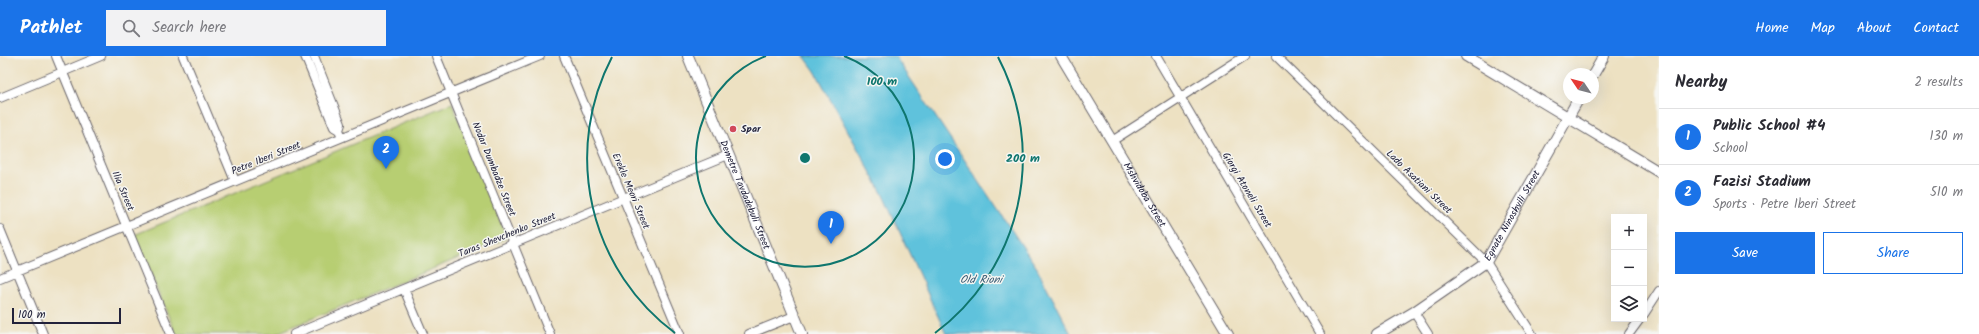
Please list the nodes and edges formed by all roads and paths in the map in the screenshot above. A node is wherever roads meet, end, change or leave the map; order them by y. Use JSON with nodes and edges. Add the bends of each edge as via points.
{"nodes":[{"id":1,"x":56,"y":56,"type":"edge"},
{"id":2,"x":102,"y":56,"type":"edge"},
{"id":3,"x":183,"y":56,"type":"edge"},
{"id":4,"x":305,"y":56,"type":"edge"},
{"id":5,"x":314,"y":56,"type":"edge"},
{"id":6,"x":436,"y":56,"type":"edge"},
{"id":7,"x":540,"y":56,"type":"edge"},
{"id":8,"x":564,"y":56,"type":"edge"},
{"id":9,"x":688,"y":56,"type":"edge"},
{"id":10,"x":1060,"y":56,"type":"edge"},
{"id":11,"x":1156,"y":56,"type":"edge"},
{"id":12,"x":1245,"y":56,"type":"edge"},
{"id":13,"x":1276,"y":56,"type":"edge"},
{"id":14,"x":1466,"y":56,"type":"edge"},
{"id":15,"x":1604,"y":56,"type":"edge"},
{"id":16,"x":1597,"y":68,"type":"edge"},
{"id":17,"x":63,"y":72,"type":"junction"},
{"id":18,"x":452,"y":92,"type":"junction"},
{"id":19,"x":1181,"y":97,"type":"junction"},
{"id":20,"x":0,"y":98,"type":"edge"},
{"id":21,"x":1575,"y":104,"type":"edge"},
{"id":22,"x":1568,"y":116,"type":"junction"},
{"id":23,"x":341,"y":133,"type":"junction"},
{"id":24,"x":1112,"y":141,"type":"junction"},
{"id":25,"x":728,"y":155,"type":"junction"},
{"id":26,"x":1659,"y":172,"type":"edge"},
{"id":27,"x":235,"y":181,"type":"junction"},
{"id":28,"x":623,"y":198,"type":"junction"},
{"id":29,"x":127,"y":226,"type":"junction"},
{"id":30,"x":0,"y":230,"type":"edge"},
{"id":31,"x":513,"y":243,"type":"junction"},
{"id":32,"x":1486,"y":262,"type":"junction"},
{"id":33,"x":17,"y":271,"type":"junction"},
{"id":34,"x":0,"y":278,"type":"edge"},
{"id":35,"x":404,"y":289,"type":"junction"},
{"id":36,"x":1659,"y":291,"type":"edge"},
{"id":37,"x":1651,"y":304,"type":"junction"},
{"id":38,"x":1659,"y":309,"type":"edge"},
{"id":39,"x":1647,"y":310,"type":"edge"},
{"id":40,"x":1414,"y":312,"type":"junction"},
{"id":41,"x":794,"y":316,"type":"junction"},
{"id":42,"x":1638,"y":322,"type":"edge"},
{"id":43,"x":43,"y":334,"type":"edge"},
{"id":44,"x":171,"y":334,"type":"edge"},
{"id":45,"x":294,"y":334,"type":"edge"},
{"id":46,"x":422,"y":334,"type":"edge"},
{"id":47,"x":550,"y":334,"type":"edge"},
{"id":48,"x":680,"y":334,"type":"edge"},
{"id":49,"x":749,"y":334,"type":"edge"},
{"id":50,"x":802,"y":334,"type":"edge"},
{"id":51,"x":1228,"y":334,"type":"edge"},
{"id":52,"x":1320,"y":334,"type":"edge"},
{"id":53,"x":1377,"y":334,"type":"edge"},
{"id":54,"x":1428,"y":334,"type":"edge"},
{"id":55,"x":1532,"y":334,"type":"edge"},
{"id":56,"x":1630,"y":334,"type":"edge"}],
"edges":[{"from":1,"to":17,"type":"street","name":"Ilia Street"},
{"from":2,"to":17,"type":"street"},
{"from":3,"to":27,"type":"street"},
{"from":4,"to":23,"type":"street","via":[[334,128]]},
{"from":5,"to":23,"type":"street","via":[[341,124]]},
{"from":6,"to":18,"type":"street","name":"Nodar Dumbadze Street"},
{"from":7,"to":18,"type":"street","name":"Petre Iberi Street"},
{"from":8,"to":28,"type":"street","name":"Erekle Meori Street"},
{"from":9,"to":25,"type":"street","name":"Demetre Tavdadebuli Street"},
{"from":10,"to":24,"type":"street","name":"Mshvidoba Street"},
{"from":11,"to":19,"type":"street","name":"Giorgi Atoneli Street"},
{"from":12,"to":19,"type":"street"},
{"from":13,"to":32,"type":"street","name":"Lado Asatiani Street"},
{"from":14,"to":22,"type":"street"},
{"from":15,"to":16,"type":"street"},
{"from":17,"to":20,"type":"street"},
{"from":17,"to":29,"type":"street","name":"Ilia Street"},
{"from":18,"to":23,"type":"street","name":"Petre Iberi Street"},
{"from":18,"to":31,"type":"street","name":"Nodar Dumbadze Street"},
{"from":19,"to":24,"type":"street"},
{"from":19,"to":52,"type":"street","name":"Giorgi Atoneli Street"},
{"from":21,"to":22,"type":"street","name":"Egnate Ninoshvili Street"},
{"from":22,"to":26,"type":"street"},
{"from":22,"to":32,"type":"street","name":"Egnate Ninoshvili Street"},
{"from":23,"to":27,"type":"street","name":"Petre Iberi Street"},
{"from":24,"to":51,"type":"street","name":"Mshvidoba Street"},
{"from":25,"to":28,"type":"street","name":"Taras Shevchenko Street"},
{"from":25,"to":41,"type":"street","name":"Demetre Tavdadebuli Street"},
{"from":27,"to":29,"type":"street","name":"Petre Iberi Street"},
{"from":28,"to":31,"type":"street","name":"Taras Shevchenko Street"},
{"from":28,"to":48,"type":"street","name":"Erekle Meori Street"},
{"from":29,"to":33,"type":"street","name":"Petre Iberi Street"},
{"from":29,"to":44,"type":"street","name":"Ilia Street"},
{"from":30,"to":33,"type":"street"},
{"from":31,"to":35,"type":"street","name":"Taras Shevchenko Street"},
{"from":31,"to":47,"type":"street","name":"Nodar Dumbadze Street"},
{"from":32,"to":40,"type":"street","name":"Egnate Ninoshvili Street"},
{"from":32,"to":55,"type":"street","name":"Lado Asatiani Street"},
{"from":33,"to":34,"type":"street","name":"Petre Iberi Street"},
{"from":33,"to":43,"type":"street"},
{"from":35,"to":45,"type":"street","name":"Taras Shevchenko Street"},
{"from":35,"to":46,"type":"street"},
{"from":36,"to":37,"type":"street"},
{"from":37,"to":38,"type":"street"},
{"from":37,"to":39,"type":"street"},
{"from":40,"to":53,"type":"street","name":"Egnate Ninoshvili Street"},
{"from":40,"to":54,"type":"street"},
{"from":41,"to":49,"type":"street"},
{"from":41,"to":50,"type":"street","name":"Demetre Tavdadebuli Street"},
{"from":42,"to":56,"type":"street"}]}
